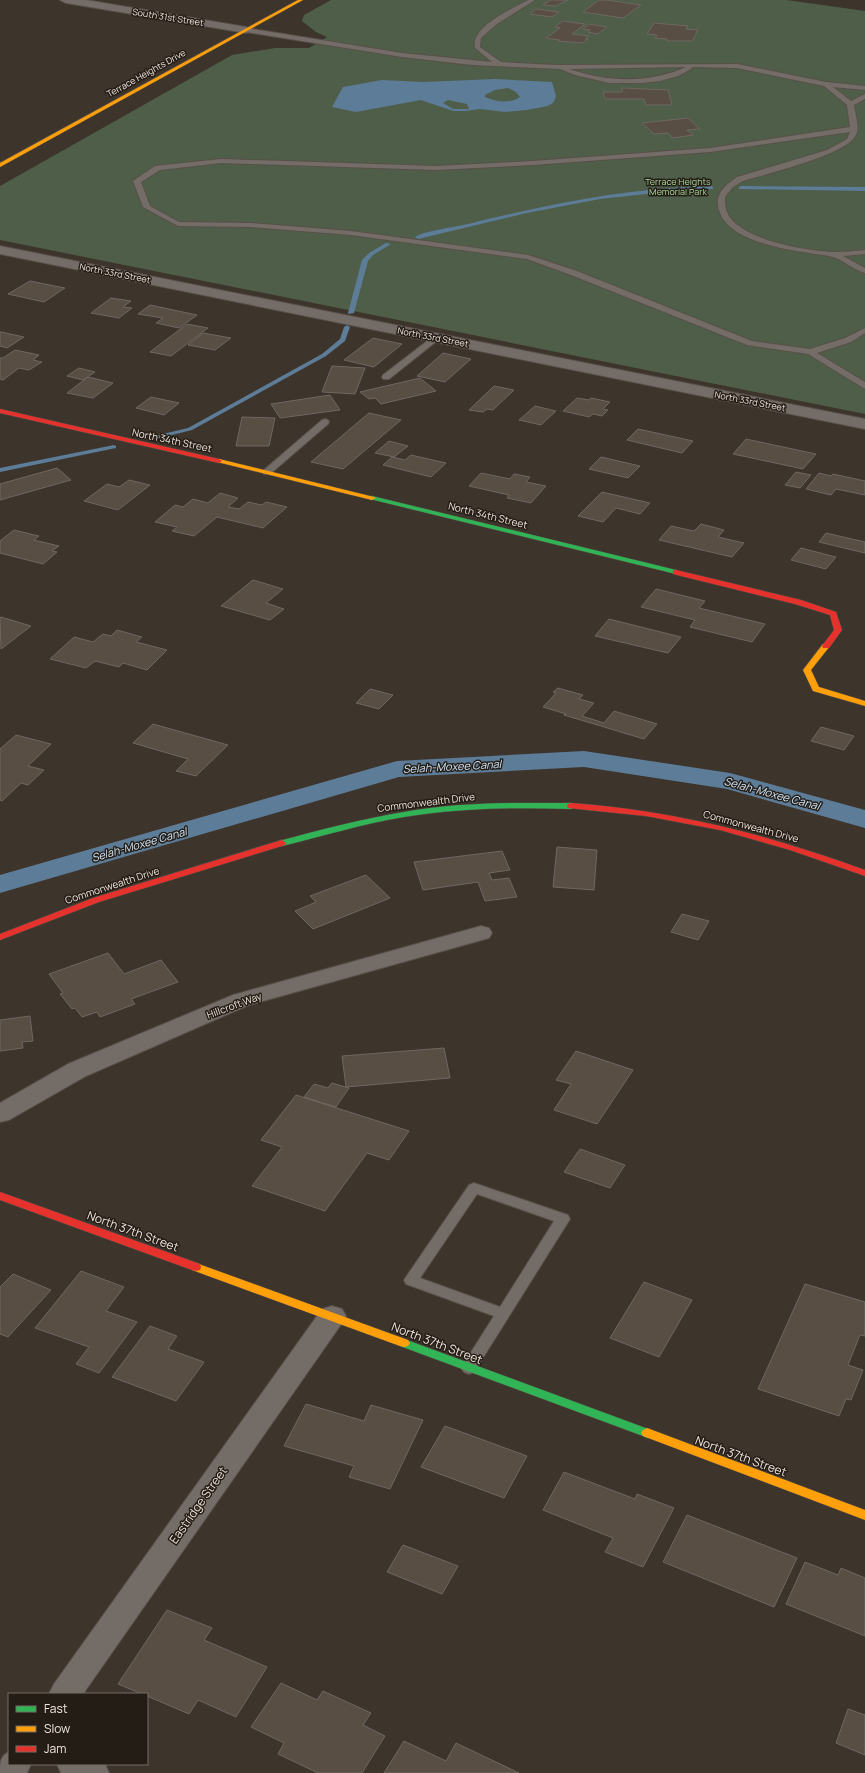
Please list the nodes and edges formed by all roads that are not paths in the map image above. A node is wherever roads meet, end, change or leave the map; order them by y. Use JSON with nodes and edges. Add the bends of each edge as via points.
{"nodes":[{"id":1,"x":71,"y":0,"type":"edge"},
{"id":2,"x":301,"y":0,"type":"edge"},
{"id":3,"x":532,"y":0,"type":"edge"},
{"id":4,"x":246,"y":30,"type":"junction"},
{"id":5,"x":498,"y":63,"type":"junction"},
{"id":6,"x":693,"y":65,"type":"junction"},
{"id":7,"x":556,"y":66,"type":"junction"},
{"id":8,"x":826,"y":84,"type":"junction"},
{"id":9,"x":865,"y":88,"type":"edge"},
{"id":10,"x":865,"y":96,"type":"edge"},
{"id":11,"x":850,"y":104,"type":"junction"},
{"id":12,"x":854,"y":129,"type":"junction"},
{"id":13,"x":0,"y":164,"type":"edge"},
{"id":14,"x":0,"y":250,"type":"edge"},
{"id":15,"x":865,"y":252,"type":"edge"},
{"id":16,"x":833,"y":254,"type":"junction"},
{"id":17,"x":865,"y":270,"type":"edge"},
{"id":18,"x":865,"y":330,"type":"edge"},
{"id":19,"x":435,"y":338,"type":"junction"},
{"id":20,"x":810,"y":352,"type":"junction"},
{"id":21,"x":386,"y":377,"type":"dead end"},
{"id":22,"x":865,"y":386,"type":"edge"},
{"id":23,"x":0,"y":411,"type":"edge"},
{"id":24,"x":325,"y":422,"type":"dead end"},
{"id":25,"x":865,"y":424,"type":"edge"},
{"id":26,"x":267,"y":472,"type":"junction"},
{"id":27,"x":865,"y":704,"type":"edge"},
{"id":28,"x":865,"y":873,"type":"edge"},
{"id":29,"x":482,"y":933,"type":"dead end"},
{"id":30,"x":0,"y":937,"type":"edge"},
{"id":31,"x":0,"y":1114,"type":"edge"},
{"id":32,"x":0,"y":1196,"type":"edge"},
{"id":33,"x":503,"y":1314,"type":"junction"},
{"id":34,"x":332,"y":1316,"type":"junction"},
{"id":35,"x":469,"y":1368,"type":"junction"},
{"id":36,"x":865,"y":1515,"type":"edge"},
{"id":37,"x":66,"y":1693,"type":"edge"},
{"id":38,"x":14,"y":1765,"type":"edge"},
{"id":39,"x":75,"y":1765,"type":"edge"},
{"id":40,"x":8,"y":1773,"type":"edge"},
{"id":41,"x":93,"y":1773,"type":"edge"}],
"edges":[{"from":1,"to":4,"type":"street","name":"South 31st Street"},
{"from":2,"to":4,"type":"street","name":"Terrace Heights Drive"},
{"from":3,"to":5,"type":"lane","via":[[484,30],[478,38],[477,47]]},
{"from":4,"to":5,"type":"lane","via":[[402,55],[472,63]]},
{"from":4,"to":13,"type":"street","name":"Terrace Heights Drive"},
{"from":5,"to":7,"type":"lane"},
{"from":6,"to":7,"type":"lane"},
{"from":6,"to":7,"type":"lane","via":[[663,77],[620,82],[574,74]]},
{"from":6,"to":8,"type":"lane","via":[[737,66]]},
{"from":8,"to":9,"type":"lane"},
{"from":8,"to":11,"type":"lane"},
{"from":10,"to":11,"type":"lane"},
{"from":11,"to":12,"type":"lane"},
{"from":12,"to":16,"type":"lane","via":[[849,140],[830,152],[740,179],[730,185],[721,197],[723,214],[729,222],[749,235],[784,247]]},
{"from":12,"to":20,"type":"lane","via":[[710,150],[525,164],[436,168],[221,161],[158,168],[137,181],[146,207],[178,224],[250,225],[350,233],[528,257],[750,343]]},
{"from":14,"to":19,"type":"street","name":"North 33rd Street"},
{"from":15,"to":16,"type":"lane"},
{"from":16,"to":17,"type":"lane"},
{"from":18,"to":20,"type":"lane","via":[[848,340]]},
{"from":19,"to":21,"type":"lane"},
{"from":19,"to":25,"type":"street","name":"North 33rd Street"},
{"from":20,"to":22,"type":"lane"},
{"from":23,"to":26,"type":"street","name":"North 34th Street"},
{"from":24,"to":26,"type":"lane"},
{"from":26,"to":27,"type":"street","name":"North 34th Street","via":[[798,602],[833,614],[838,630],[807,670],[816,689]]},
{"from":28,"to":30,"type":"street","name":"Commonwealth Drive","via":[[765,838],[688,820],[613,809],[479,806],[406,814],[333,829],[80,905]]},
{"from":29,"to":31,"type":"street","name":"Hillcroft Way","via":[[241,1000],[77,1070]]},
{"from":32,"to":34,"type":"street","name":"North 37th Street"},
{"from":33,"to":33,"type":"lane","via":[[563,1219],[474,1188],[411,1280]]},
{"from":33,"to":35,"type":"lane"},
{"from":34,"to":35,"type":"street","name":"North 37th Street"},
{"from":34,"to":37,"type":"street","name":"Eastridge Street"},
{"from":35,"to":36,"type":"street","name":"North 37th Street"},
{"from":38,"to":40,"type":"street"},
{"from":39,"to":41,"type":"street"}]}
